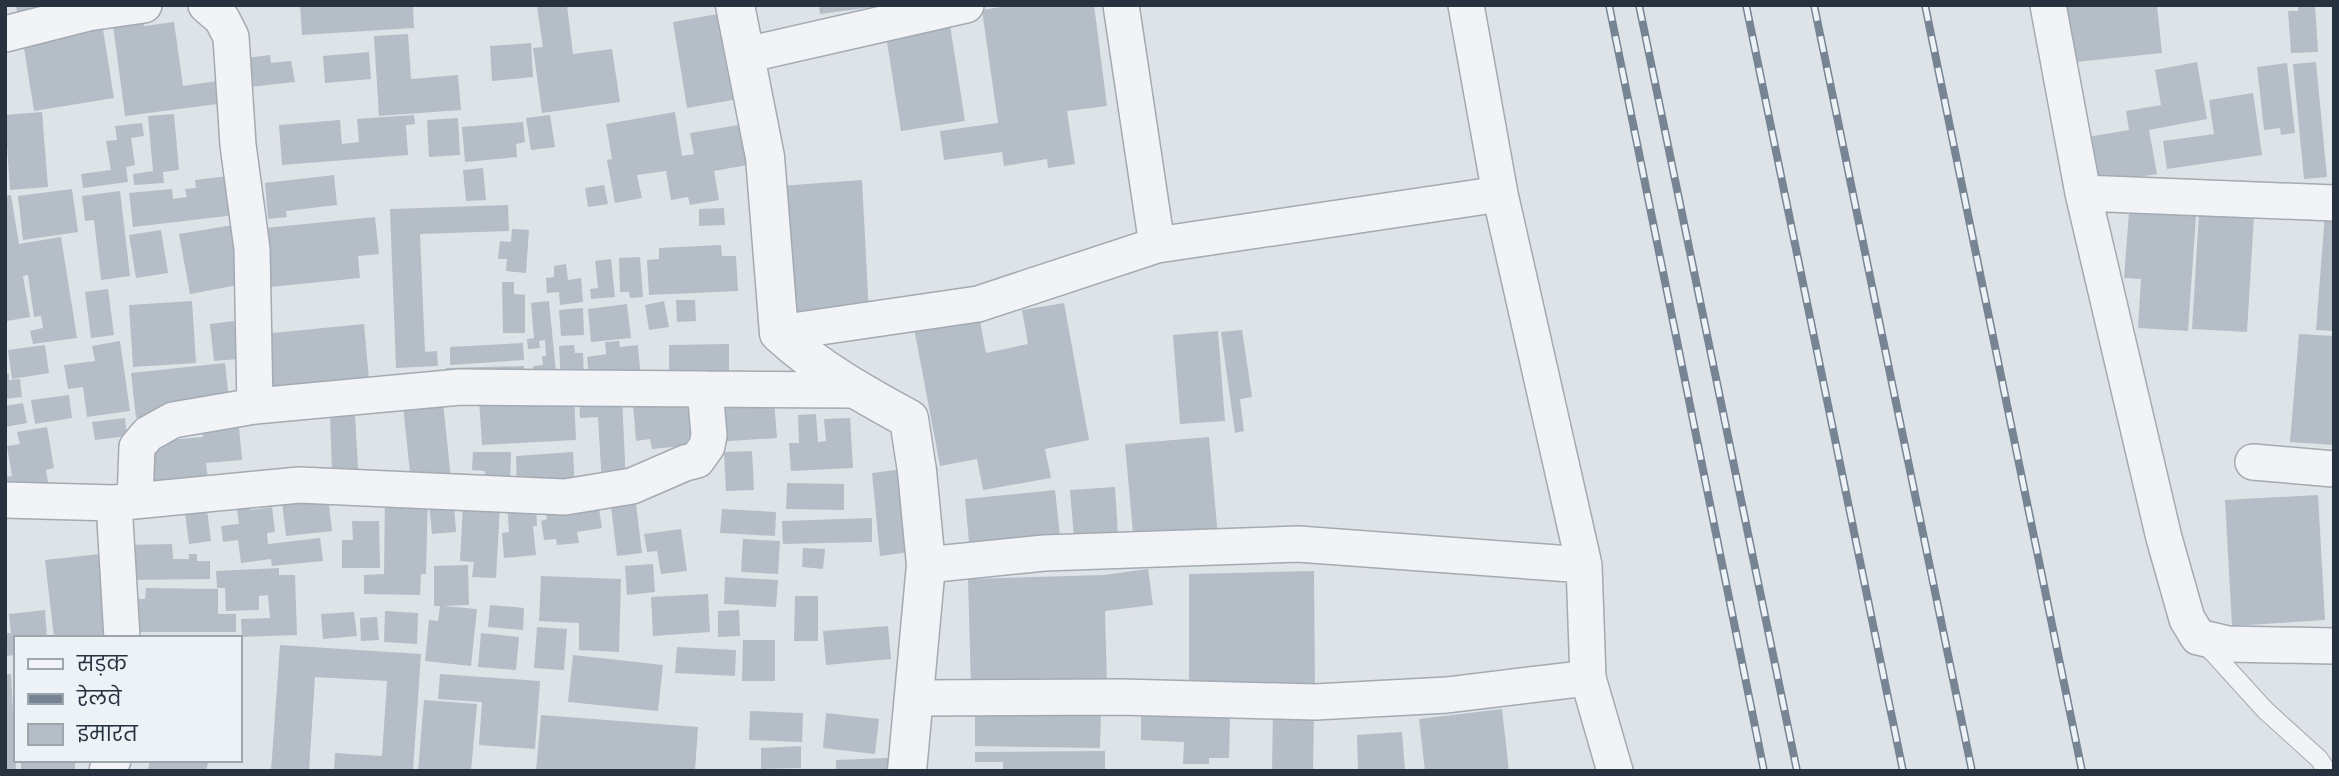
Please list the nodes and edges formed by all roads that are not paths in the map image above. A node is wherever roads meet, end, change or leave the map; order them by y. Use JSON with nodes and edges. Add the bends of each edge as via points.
{"nodes":[{"id":1,"x":144,"y":5,"type":"edge"},
{"id":2,"x":206,"y":5,"type":"edge"},
{"id":3,"x":734,"y":5,"type":"edge"},
{"id":4,"x":966,"y":5,"type":"edge"},
{"id":5,"x":1121,"y":5,"type":"edge"},
{"id":6,"x":1466,"y":5,"type":"edge"},
{"id":7,"x":2048,"y":5,"type":"edge"},
{"id":8,"x":5,"y":34,"type":"edge"},
{"id":9,"x":746,"y":55,"type":"junction"},
{"id":10,"x":2084,"y":193,"type":"junction"},
{"id":11,"x":1500,"y":194,"type":"junction"},
{"id":12,"x":2334,"y":203,"type":"edge"},
{"id":13,"x":1157,"y":245,"type":"junction"},
{"id":14,"x":779,"y":333,"type":"junction"},
{"id":15,"x":705,"y":389,"type":"junction"},
{"id":16,"x":855,"y":390,"type":"junction"},
{"id":17,"x":255,"y":406,"type":"junction"},
{"id":18,"x":2253,"y":462,"type":"dead end"},
{"id":19,"x":2334,"y":469,"type":"edge"},
{"id":20,"x":5,"y":500,"type":"edge"},
{"id":21,"x":124,"y":502,"type":"junction"},
{"id":22,"x":926,"y":565,"type":"junction"},
{"id":23,"x":1584,"y":565,"type":"junction"},
{"id":24,"x":122,"y":636,"type":"edge"},
{"id":25,"x":2198,"y":637,"type":"junction"},
{"id":26,"x":2334,"y":646,"type":"edge"},
{"id":27,"x":1588,"y":678,"type":"junction"},
{"id":28,"x":914,"y":698,"type":"junction"},
{"id":29,"x":907,"y":771,"type":"edge"},
{"id":30,"x":1615,"y":771,"type":"edge"},
{"id":31,"x":2327,"y":771,"type":"edge"}],
"edges":[{"from":1,"to":8,"type":"street","via":[[88,13]]},
{"from":2,"to":17,"type":"street","via":[[222,19],[231,37],[238,145],[252,249]]},
{"from":3,"to":9,"type":"street"},
{"from":4,"to":9,"type":"street"},
{"from":5,"to":13,"type":"street"},
{"from":6,"to":11,"type":"street"},
{"from":7,"to":10,"type":"street"},
{"from":9,"to":14,"type":"street","via":[[765,157]]},
{"from":10,"to":12,"type":"street"},
{"from":10,"to":25,"type":"street","via":[[2164,538],[2187,619]]},
{"from":11,"to":13,"type":"street"},
{"from":11,"to":23,"type":"street"},
{"from":13,"to":14,"type":"street","via":[[978,304]]},
{"from":14,"to":16,"type":"street"},
{"from":15,"to":16,"type":"street"},
{"from":15,"to":17,"type":"street","via":[[460,387]]},
{"from":15,"to":21,"type":"street","via":[[709,435],[697,460],[604,492],[565,497],[299,485]]},
{"from":16,"to":22,"type":"street","via":[[909,419]]},
{"from":17,"to":21,"type":"street","via":[[173,420],[148,434],[137,447]]},
{"from":18,"to":19,"type":"street"},
{"from":20,"to":21,"type":"street"},
{"from":21,"to":24,"type":"street"},
{"from":22,"to":23,"type":"street","via":[[1044,553],[1298,544]]},
{"from":22,"to":28,"type":"street"},
{"from":23,"to":27,"type":"street"},
{"from":25,"to":26,"type":"street","via":[[2228,644]]},
{"from":25,"to":31,"type":"lane"},
{"from":27,"to":28,"type":"street","via":[[1447,695],[1315,702]]},
{"from":27,"to":30,"type":"street"},
{"from":28,"to":29,"type":"street"}]}
